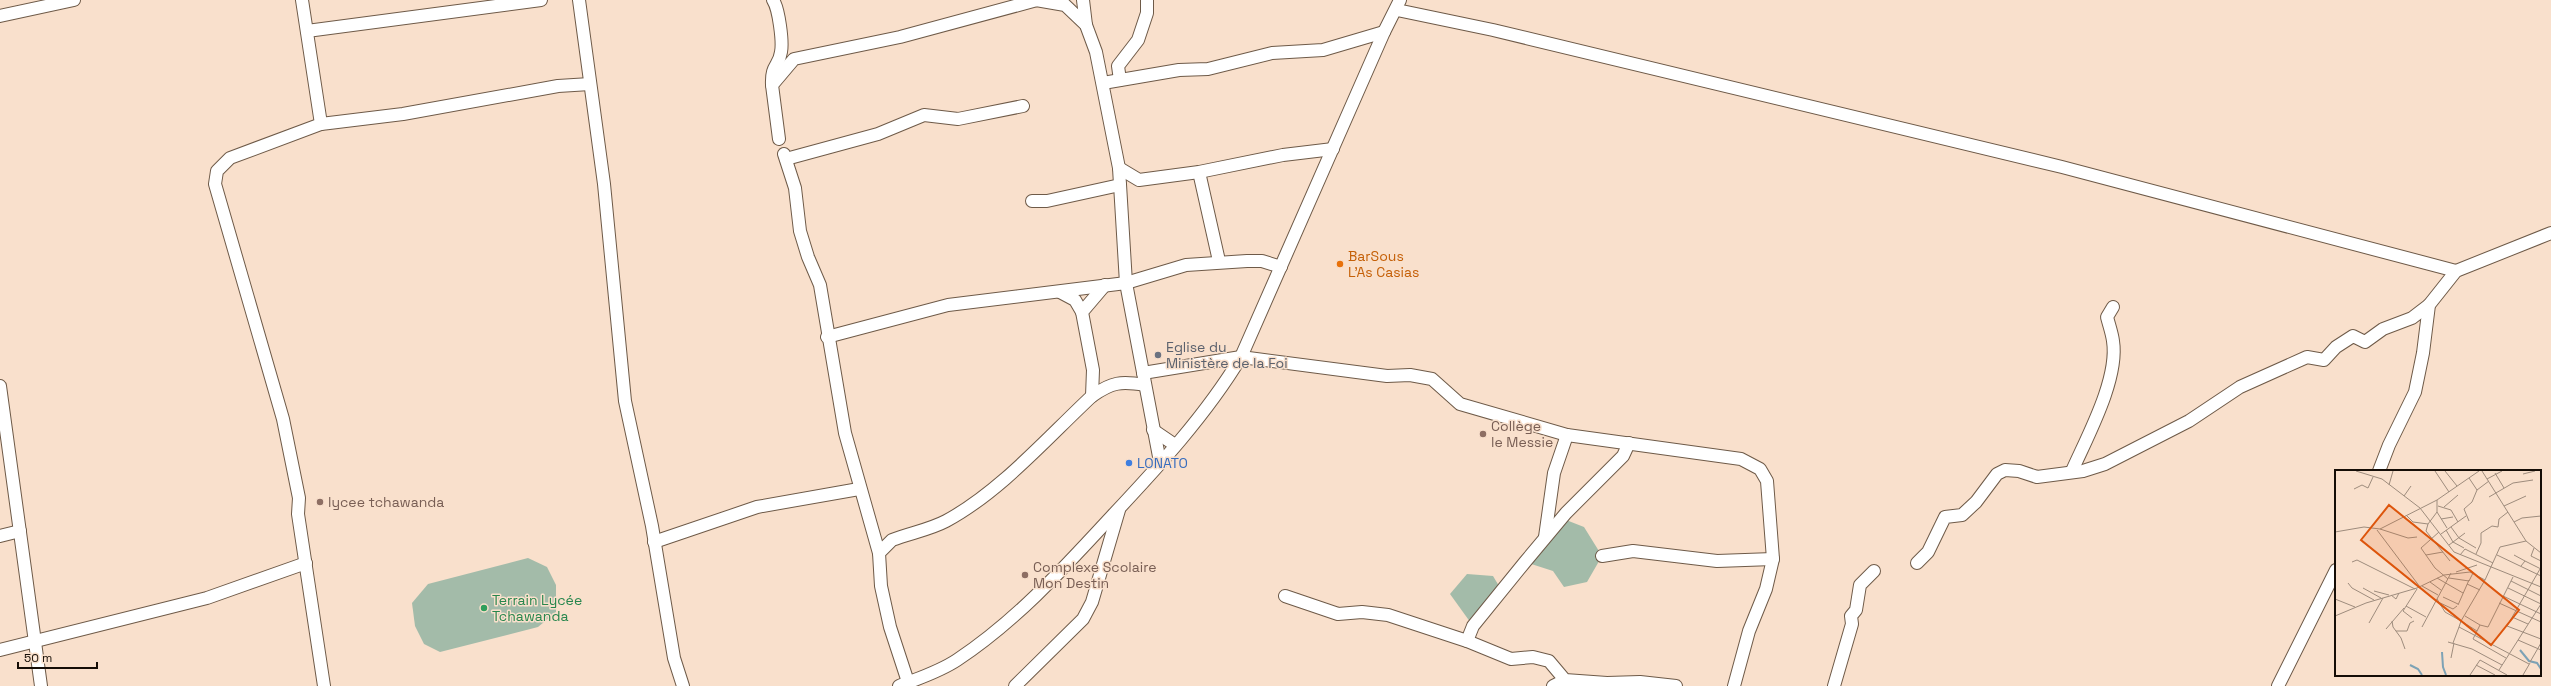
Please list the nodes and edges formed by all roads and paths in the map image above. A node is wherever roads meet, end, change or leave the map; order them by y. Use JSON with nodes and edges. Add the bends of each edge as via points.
{"nodes":[{"id":1,"x":74,"y":0,"type":"edge"},
{"id":2,"x":302,"y":0,"type":"edge"},
{"id":3,"x":541,"y":0,"type":"edge"},
{"id":4,"x":579,"y":0,"type":"edge"},
{"id":5,"x":773,"y":0,"type":"edge"},
{"id":6,"x":1036,"y":0,"type":"edge"},
{"id":7,"x":1083,"y":0,"type":"edge"},
{"id":8,"x":1148,"y":0,"type":"edge"},
{"id":9,"x":1399,"y":5,"type":"edge"},
{"id":10,"x":0,"y":16,"type":"edge"},
{"id":11,"x":1086,"y":25,"type":"junction"},
{"id":12,"x":307,"y":31,"type":"junction"},
{"id":13,"x":1384,"y":32,"type":"junction"},
{"id":14,"x":1120,"y":80,"type":"junction"},
{"id":15,"x":1102,"y":83,"type":"junction"},
{"id":16,"x":590,"y":84,"type":"junction"},
{"id":17,"x":772,"y":84,"type":"junction"},
{"id":18,"x":1023,"y":106,"type":"dead end"},
{"id":19,"x":321,"y":124,"type":"junction"},
{"id":20,"x":779,"y":140,"type":"dead end"},
{"id":21,"x":1333,"y":149,"type":"junction"},
{"id":22,"x":1119,"y":168,"type":"junction"},
{"id":23,"x":1199,"y":172,"type":"junction"},
{"id":24,"x":1139,"y":180,"type":"junction"},
{"id":25,"x":1120,"y":189,"type":"junction"},
{"id":26,"x":1032,"y":201,"type":"dead end"},
{"id":27,"x":2551,"y":233,"type":"edge"},
{"id":28,"x":1218,"y":262,"type":"junction"},
{"id":29,"x":1281,"y":267,"type":"junction"},
{"id":30,"x":2456,"y":270,"type":"junction"},
{"id":31,"x":1126,"y":283,"type":"junction"},
{"id":32,"x":1105,"y":285,"type":"junction"},
{"id":33,"x":1060,"y":292,"type":"junction"},
{"id":34,"x":2429,"y":305,"type":"junction"},
{"id":35,"x":2113,"y":307,"type":"dead end"},
{"id":36,"x":1082,"y":312,"type":"junction"},
{"id":37,"x":827,"y":337,"type":"junction"},
{"id":38,"x":1241,"y":357,"type":"junction"},
{"id":39,"x":1143,"y":373,"type":"junction"},
{"id":40,"x":1145,"y":385,"type":"junction"},
{"id":41,"x":0,"y":386,"type":"edge"},
{"id":42,"x":1092,"y":396,"type":"junction"},
{"id":43,"x":1153,"y":430,"type":"junction"},
{"id":44,"x":1567,"y":436,"type":"junction"},
{"id":45,"x":1630,"y":443,"type":"junction"},
{"id":46,"x":1175,"y":445,"type":"junction"},
{"id":47,"x":1160,"y":462,"type":"junction"},
{"id":48,"x":2379,"y":470,"type":"edge"},
{"id":49,"x":2072,"y":471,"type":"junction"},
{"id":50,"x":859,"y":489,"type":"junction"},
{"id":51,"x":1120,"y":507,"type":"junction"},
{"id":52,"x":20,"y":531,"type":"junction"},
{"id":53,"x":0,"y":536,"type":"edge"},
{"id":54,"x":1545,"y":538,"type":"junction"},
{"id":55,"x":654,"y":542,"type":"junction"},
{"id":56,"x":879,"y":553,"type":"junction"},
{"id":57,"x":1602,"y":556,"type":"dead end"},
{"id":58,"x":1773,"y":559,"type":"junction"},
{"id":59,"x":306,"y":563,"type":"junction"},
{"id":60,"x":1917,"y":563,"type":"dead end"},
{"id":61,"x":1874,"y":571,"type":"dead end"},
{"id":62,"x":2335,"y":572,"type":"edge"},
{"id":63,"x":1285,"y":596,"type":"dead end"},
{"id":64,"x":36,"y":641,"type":"junction"},
{"id":65,"x":1467,"y":641,"type":"junction"},
{"id":66,"x":0,"y":650,"type":"edge"},
{"id":67,"x":1564,"y":680,"type":"junction"},
{"id":68,"x":904,"y":684,"type":"edge"},
{"id":69,"x":41,"y":686,"type":"edge"},
{"id":70,"x":324,"y":686,"type":"edge"},
{"id":71,"x":683,"y":686,"type":"edge"},
{"id":72,"x":1015,"y":686,"type":"edge"},
{"id":73,"x":1553,"y":686,"type":"edge"},
{"id":74,"x":1676,"y":686,"type":"edge"},
{"id":75,"x":1734,"y":686,"type":"edge"},
{"id":76,"x":1834,"y":686,"type":"edge"},
{"id":77,"x":2278,"y":686,"type":"edge"}],
"edges":[{"from":1,"to":10,"type":"street"},
{"from":2,"to":12,"type":"street"},
{"from":3,"to":12,"type":"street"},
{"from":4,"to":16,"type":"street"},
{"from":5,"to":17,"type":"street","via":[[781,30],[782,53],[772,70]]},
{"from":6,"to":11,"type":"street","via":[[1065,5]]},
{"from":6,"to":17,"type":"street","via":[[900,38],[794,59]]},
{"from":7,"to":11,"type":"street"},
{"from":8,"to":14,"type":"street","via":[[1147,13],[1138,40],[1118,66]]},
{"from":9,"to":13,"type":"street"},
{"from":9,"to":30,"type":"street","via":[[2062,167]]},
{"from":11,"to":15,"type":"street","via":[[1096,52]]},
{"from":12,"to":19,"type":"street"},
{"from":13,"to":14,"type":"street","via":[[1323,50],[1272,53],[1208,69],[1179,70]]},
{"from":13,"to":21,"type":"street"},
{"from":14,"to":15,"type":"street"},
{"from":15,"to":22,"type":"street"},
{"from":16,"to":19,"type":"street","via":[[558,86],[402,114]]},
{"from":16,"to":55,"type":"street","via":[[604,184],[625,400]]},
{"from":17,"to":20,"type":"street"},
{"from":18,"to":37,"type":"street","via":[[958,119],[924,115],[878,134],[785,157],[795,188],[800,231],[820,285]]},
{"from":19,"to":59,"type":"street","via":[[230,158],[217,171],[215,184],[283,419],[299,498],[298,514]]},
{"from":21,"to":23,"type":"street","via":[[1283,155]]},
{"from":21,"to":29,"type":"street"},
{"from":22,"to":24,"type":"street"},
{"from":22,"to":25,"type":"street"},
{"from":23,"to":24,"type":"street"},
{"from":23,"to":28,"type":"street"},
{"from":24,"to":25,"type":"street"},
{"from":25,"to":26,"type":"street","via":[[1047,201]]},
{"from":25,"to":31,"type":"street"},
{"from":27,"to":30,"type":"street"},
{"from":28,"to":29,"type":"street","via":[[1262,261]]},
{"from":28,"to":31,"type":"street","via":[[1186,265]]},
{"from":29,"to":38,"type":"street"},
{"from":30,"to":34,"type":"street"},
{"from":31,"to":32,"type":"street"},
{"from":31,"to":39,"type":"street"},
{"from":32,"to":33,"type":"street"},
{"from":32,"to":36,"type":"street"},
{"from":33,"to":36,"type":"street","via":[[1075,300]]},
{"from":33,"to":37,"type":"street","via":[[948,305]]},
{"from":34,"to":48,"type":"street","via":[[2423,353],[2414,392],[2388,445]]},
{"from":34,"to":49,"type":"street","via":[[2412,318],[2383,329],[2365,342],[2353,336],[2336,347],[2324,360],[2307,357],[2240,388],[2189,421],[2105,464],[2083,471]]},
{"from":35,"to":49,"type":"street","via":[[2107,317],[2113,342],[2112,364],[2102,404]]},
{"from":36,"to":42,"type":"street","via":[[1093,370]]},
{"from":37,"to":50,"type":"street","via":[[845,433]]},
{"from":38,"to":39,"type":"street"},
{"from":38,"to":44,"type":"street","via":[[1387,376],[1410,375],[1432,379],[1460,404]]},
{"from":38,"to":46,"type":"street","via":[[1226,382]]},
{"from":39,"to":40,"type":"street"},
{"from":40,"to":42,"type":"street","via":[[1124,382],[1107,385]]},
{"from":40,"to":43,"type":"street"},
{"from":41,"to":52,"type":"street"},
{"from":42,"to":56,"type":"street","via":[[998,484],[971,505],[929,529],[892,540]]},
{"from":43,"to":46,"type":"street"},
{"from":43,"to":47,"type":"street"},
{"from":44,"to":45,"type":"street"},
{"from":44,"to":54,"type":"street","via":[[1554,473]]},
{"from":45,"to":54,"type":"street","via":[[1623,456],[1566,513]]},
{"from":45,"to":58,"type":"street","via":[[1741,459],[1760,469],[1767,481]]},
{"from":46,"to":47,"type":"street"},
{"from":47,"to":51,"type":"street"},
{"from":49,"to":60,"type":"street","via":[[2037,476],[2019,470],[2005,470],[1997,474],[1976,502],[1962,515],[1945,517],[1928,552]]},
{"from":50,"to":55,"type":"street","via":[[757,507]]},
{"from":50,"to":56,"type":"street"},
{"from":51,"to":68,"type":"street","via":[[1046,587],[976,647],[934,673]]},
{"from":51,"to":72,"type":"street","via":[[1092,602],[1084,619]]},
{"from":52,"to":53,"type":"street"},
{"from":52,"to":64,"type":"street"},
{"from":54,"to":65,"type":"street","via":[[1473,626]]},
{"from":55,"to":71,"type":"street","via":[[674,658]]},
{"from":56,"to":68,"type":"street","via":[[881,586]]},
{"from":57,"to":58,"type":"street","via":[[1633,551],[1717,561]]},
{"from":58,"to":75,"type":"street","via":[[1766,590],[1750,631]]},
{"from":59,"to":64,"type":"street","via":[[207,598]]},
{"from":59,"to":70,"type":"street"},
{"from":61,"to":76,"type":"street","via":[[1860,585],[1856,610],[1851,616],[1852,624]]},
{"from":62,"to":77,"type":"street"},
{"from":63,"to":65,"type":"street","via":[[1338,614],[1362,612],[1388,615]]},
{"from":64,"to":66,"type":"street"},
{"from":64,"to":69,"type":"street"},
{"from":65,"to":67,"type":"street","via":[[1511,659],[1533,657],[1549,661]]},
{"from":67,"to":73,"type":"street"},
{"from":67,"to":74,"type":"street","via":[[1640,682]]}]}
